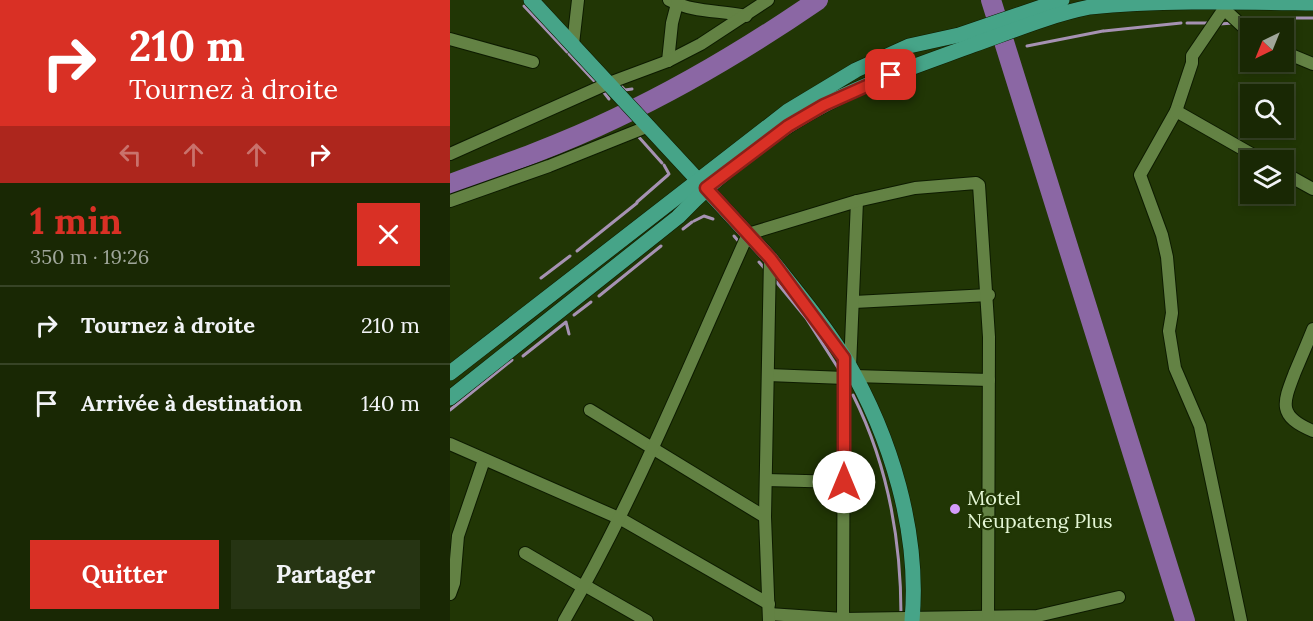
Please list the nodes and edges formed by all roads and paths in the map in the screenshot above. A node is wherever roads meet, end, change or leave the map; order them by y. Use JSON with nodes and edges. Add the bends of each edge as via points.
{"nodes":[{"id":1,"x":531,"y":0,"type":"edge"},
{"id":2,"x":578,"y":0,"type":"edge"},
{"id":3,"x":768,"y":0,"type":"edge"},
{"id":4,"x":1062,"y":0,"type":"edge"},
{"id":5,"x":674,"y":1,"type":"edge"},
{"id":6,"x":1313,"y":3,"type":"edge"},
{"id":7,"x":1226,"y":4,"type":"edge"},
{"id":8,"x":746,"y":16,"type":"junction"},
{"id":9,"x":1029,"y":17,"type":"junction"},
{"id":10,"x":1240,"y":21,"type":"edge"},
{"id":11,"x":450,"y":39,"type":"edge"},
{"id":12,"x":573,"y":44,"type":"junction"},
{"id":13,"x":1294,"y":56,"type":"edge"},
{"id":14,"x":668,"y":61,"type":"junction"},
{"id":15,"x":533,"y":62,"type":"dead end"},
{"id":16,"x":1313,"y":64,"type":"edge"},
{"id":17,"x":614,"y":88,"type":"junction"},
{"id":18,"x":1176,"y":111,"type":"junction"},
{"id":19,"x":645,"y":122,"type":"junction"},
{"id":20,"x":1244,"y":150,"type":"edge"},
{"id":21,"x":450,"y":154,"type":"edge"},
{"id":22,"x":1294,"y":179,"type":"edge"},
{"id":23,"x":702,"y":184,"type":"junction"},
{"id":24,"x":1313,"y":189,"type":"edge"},
{"id":25,"x":450,"y":201,"type":"edge"},
{"id":26,"x":857,"y":201,"type":"junction"},
{"id":27,"x":748,"y":234,"type":"junction"},
{"id":28,"x":770,"y":258,"type":"junction"},
{"id":29,"x":988,"y":295,"type":"junction"},
{"id":30,"x":854,"y":302,"type":"junction"},
{"id":31,"x":1313,"y":329,"type":"edge"},
{"id":32,"x":848,"y":370,"type":"junction"},
{"id":33,"x":450,"y":374,"type":"edge"},
{"id":34,"x":768,"y":375,"type":"junction"},
{"id":35,"x":989,"y":380,"type":"junction"},
{"id":36,"x":450,"y":398,"type":"edge"},
{"id":37,"x":590,"y":410,"type":"dead end"},
{"id":38,"x":1313,"y":430,"type":"edge"},
{"id":39,"x":450,"y":444,"type":"edge"},
{"id":40,"x":655,"y":447,"type":"junction"},
{"id":41,"x":484,"y":460,"type":"junction"},
{"id":42,"x":766,"y":480,"type":"junction"},
{"id":43,"x":844,"y":482,"type":"junction"},
{"id":44,"x":765,"y":517,"type":"junction"},
{"id":45,"x":621,"y":519,"type":"junction"},
{"id":46,"x":525,"y":553,"type":"dead end"},
{"id":47,"x":584,"y":586,"type":"junction"},
{"id":48,"x":450,"y":594,"type":"edge"},
{"id":49,"x":1119,"y":597,"type":"dead end"},
{"id":50,"x":769,"y":613,"type":"edge"},
{"id":51,"x":843,"y":620,"type":"edge"},
{"id":52,"x":912,"y":620,"type":"edge"},
{"id":53,"x":988,"y":620,"type":"edge"},
{"id":54,"x":564,"y":621,"type":"edge"},
{"id":55,"x":647,"y":621,"type":"edge"},
{"id":56,"x":1241,"y":621,"type":"edge"}],
"edges":[{"from":1,"to":12,"type":"main road"},
{"from":2,"to":12,"type":"street"},
{"from":3,"to":8,"type":"street"},
{"from":4,"to":9,"type":"main road"},
{"from":5,"to":8,"type":"street","via":[[694,11]]},
{"from":5,"to":14,"type":"street"},
{"from":6,"to":7,"type":"main road"},
{"from":7,"to":9,"type":"main road","via":[[1114,4]]},
{"from":7,"to":10,"type":"street"},
{"from":7,"to":18,"type":"street","via":[[1192,56]]},
{"from":8,"to":14,"type":"street"},
{"from":9,"to":23,"type":"main road","via":[[961,42],[824,105]]},
{"from":11,"to":15,"type":"street"},
{"from":12,"to":17,"type":"main road"},
{"from":13,"to":16,"type":"street"},
{"from":14,"to":17,"type":"street"},
{"from":17,"to":19,"type":"main road"},
{"from":17,"to":21,"type":"street"},
{"from":18,"to":20,"type":"street"},
{"from":18,"to":56,"type":"street","via":[[1140,175],[1167,257],[1172,313],[1169,331],[1175,368],[1200,426]]},
{"from":19,"to":23,"type":"main road"},
{"from":19,"to":25,"type":"street","via":[[549,166]]},
{"from":22,"to":24,"type":"street"},
{"from":23,"to":27,"type":"main road"},
{"from":23,"to":33,"type":"main road"},
{"from":23,"to":36,"type":"main road","via":[[678,217]]},
{"from":26,"to":27,"type":"street"},
{"from":26,"to":29,"type":"street","via":[[915,188],[978,183]]},
{"from":26,"to":30,"type":"street"},
{"from":27,"to":28,"type":"main road"},
{"from":27,"to":40,"type":"street"},
{"from":28,"to":32,"type":"main road","via":[[810,308]]},
{"from":28,"to":34,"type":"street"},
{"from":29,"to":30,"type":"street"},
{"from":29,"to":35,"type":"street"},
{"from":30,"to":32,"type":"street"},
{"from":31,"to":38,"type":"street","via":[[1284,399],[1288,414],[1298,424]]},
{"from":32,"to":34,"type":"street"},
{"from":32,"to":35,"type":"street"},
{"from":32,"to":43,"type":"street"},
{"from":32,"to":52,"type":"main road","via":[[888,455],[908,525],[914,571]]},
{"from":34,"to":42,"type":"street"},
{"from":35,"to":53,"type":"street"},
{"from":37,"to":40,"type":"street"},
{"from":39,"to":41,"type":"street"},
{"from":40,"to":44,"type":"street"},
{"from":40,"to":45,"type":"street"},
{"from":41,"to":45,"type":"street"},
{"from":41,"to":48,"type":"street","via":[[458,537]]},
{"from":42,"to":43,"type":"street"},
{"from":42,"to":44,"type":"street"},
{"from":43,"to":51,"type":"street"},
{"from":44,"to":50,"type":"street"},
{"from":45,"to":47,"type":"street"},
{"from":45,"to":50,"type":"street"},
{"from":46,"to":47,"type":"street"},
{"from":47,"to":54,"type":"street"},
{"from":47,"to":55,"type":"street"},
{"from":49,"to":53,"type":"street","via":[[1049,615]]},
{"from":50,"to":51,"type":"street"},
{"from":51,"to":52,"type":"street"},
{"from":52,"to":53,"type":"street"}]}
